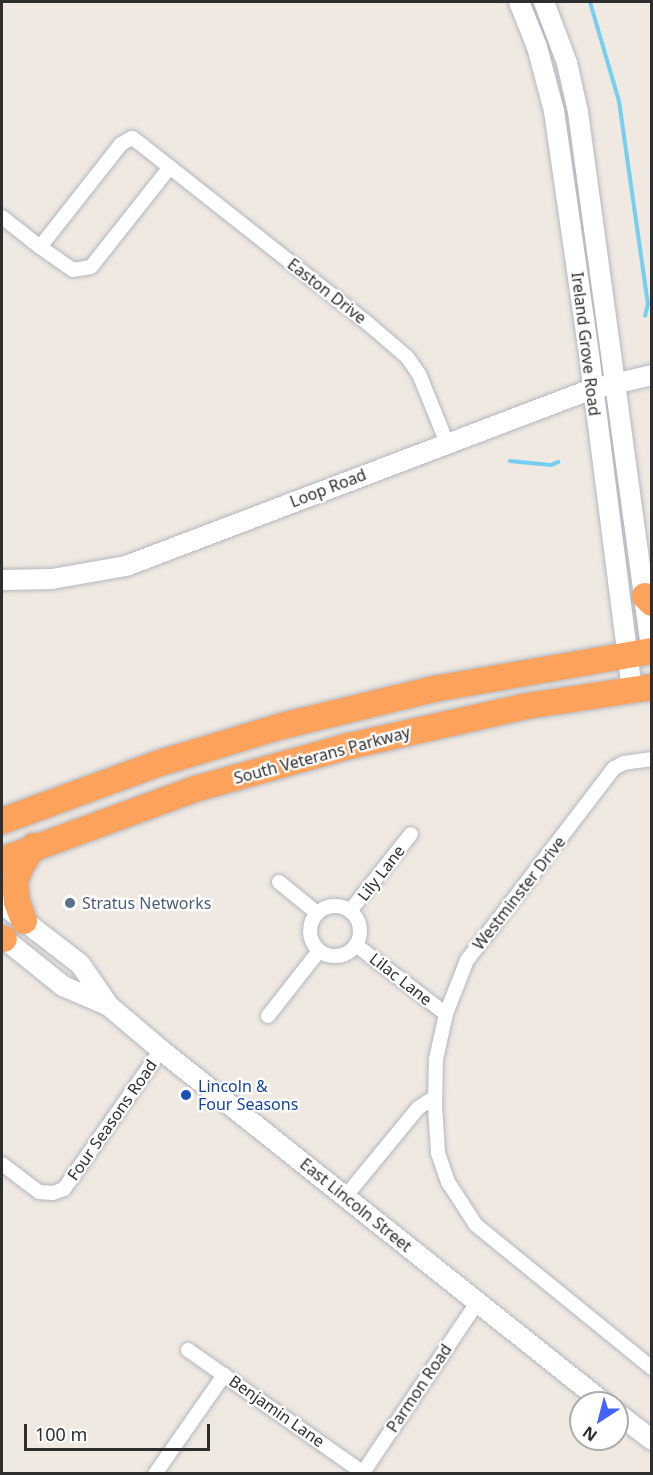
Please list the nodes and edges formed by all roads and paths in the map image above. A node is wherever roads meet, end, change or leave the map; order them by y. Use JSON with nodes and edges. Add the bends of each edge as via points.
{"nodes":[{"id":1,"x":519,"y":2,"type":"edge"},
{"id":2,"x":544,"y":2,"type":"edge"},
{"id":3,"x":170,"y":167,"type":"junction"},
{"id":4,"x":2,"y":217,"type":"edge"},
{"id":5,"x":40,"y":247,"type":"junction"},
{"id":6,"x":651,"y":375,"type":"edge"},
{"id":7,"x":615,"y":382,"type":"junction"},
{"id":8,"x":592,"y":388,"type":"junction"},
{"id":9,"x":447,"y":443,"type":"junction"},
{"id":10,"x":2,"y":580,"type":"edge"},
{"id":11,"x":648,"y":599,"type":"edge"},
{"id":12,"x":645,"y":652,"type":"edge"},
{"id":13,"x":642,"y":689,"type":"edge"},
{"id":14,"x":651,"y":759,"type":"edge"},
{"id":15,"x":2,"y":821,"type":"edge"},
{"id":16,"x":411,"y":834,"type":"dead end"},
{"id":17,"x":34,"y":846,"type":"junction"},
{"id":18,"x":2,"y":860,"type":"edge"},
{"id":19,"x":279,"y":882,"type":"dead end"},
{"id":20,"x":2,"y":904,"type":"edge"},
{"id":21,"x":350,"y":911,"type":"junction"},
{"id":22,"x":317,"y":913,"type":"junction"},
{"id":23,"x":24,"y":921,"type":"junction"},
{"id":24,"x":2,"y":938,"type":"edge"},
{"id":25,"x":356,"y":945,"type":"junction"},
{"id":26,"x":319,"y":951,"type":"junction"},
{"id":27,"x":109,"y":1006,"type":"junction"},
{"id":28,"x":446,"y":1014,"type":"junction"},
{"id":29,"x":267,"y":1016,"type":"dead end"},
{"id":30,"x":161,"y":1050,"type":"junction"},
{"id":31,"x":435,"y":1096,"type":"junction"},
{"id":32,"x":2,"y":1164,"type":"edge"},
{"id":33,"x":345,"y":1197,"type":"junction"},
{"id":34,"x":477,"y":1303,"type":"junction"},
{"id":35,"x":188,"y":1350,"type":"dead end"},
{"id":36,"x":651,"y":1368,"type":"edge"},
{"id":37,"x":224,"y":1375,"type":"junction"},
{"id":38,"x":589,"y":1391,"type":"edge"},
{"id":39,"x":629,"y":1420,"type":"edge"},
{"id":40,"x":649,"y":1433,"type":"edge"},
{"id":41,"x":155,"y":1473,"type":"edge"},
{"id":42,"x":363,"y":1473,"type":"edge"}],
"edges":[{"from":1,"to":8,"type":"main road","name":"Ireland Grove Road","via":[[537,47],[554,111]]},
{"from":2,"to":7,"type":"main road","name":"Ireland Grove Road","via":[[567,63],[578,112]]},
{"from":3,"to":5,"type":"street","via":[[91,267],[73,270]]},
{"from":3,"to":5,"type":"street","name":"Easton Drive","via":[[132,138],[126,140]]},
{"from":3,"to":9,"type":"street","name":"Easton Drive","via":[[407,357],[420,374]]},
{"from":4,"to":5,"type":"street"},
{"from":6,"to":7,"type":"main road","name":"Loop Road"},
{"from":7,"to":8,"type":"main road","name":"Loop Road"},
{"from":7,"to":11,"type":"main road","name":"Ireland Grove Road"},
{"from":8,"to":9,"type":"main road","name":"Loop Road"},
{"from":8,"to":12,"type":"main road","name":"Ireland Grove Road"},
{"from":9,"to":10,"type":"main road","name":"Loop Road","via":[[126,566],[52,579]]},
{"from":11,"to":12,"type":"main road","name":"Ireland Grove Road"},
{"from":12,"to":13,"type":"main road","name":"Ireland Grove Road"},
{"from":12,"to":15,"type":"highway","via":[[434,689],[282,726],[160,763]]},
{"from":13,"to":17,"type":"highway","name":"South Veterans Parkway","via":[[527,706],[345,747],[195,789]]},
{"from":14,"to":28,"type":"street","name":"Westminster Drive","via":[[618,765],[610,773],[467,960]]},
{"from":16,"to":21,"type":"street","name":"Lily Lane"},
{"from":17,"to":18,"type":"highway","name":"South Veterans Parkway"},
{"from":17,"to":23,"type":"highway","via":[[15,882]]},
{"from":19,"to":22,"type":"street"},
{"from":20,"to":23,"type":"main road","name":"East Lincoln Street"},
{"from":21,"to":22,"type":"street","via":[[337,906]]},
{"from":21,"to":25,"type":"street","via":[[359,923]]},
{"from":22,"to":26,"type":"street","via":[[309,937]]},
{"from":23,"to":27,"type":"main road","name":"East Lincoln Street","via":[[80,964]]},
{"from":24,"to":27,"type":"main road","name":"East Lincoln Street","via":[[63,986]]},
{"from":25,"to":26,"type":"street","via":[[335,957]]},
{"from":25,"to":28,"type":"street","name":"Lilac Lane"},
{"from":26,"to":29,"type":"street"},
{"from":27,"to":30,"type":"main road","name":"East Lincoln Street"},
{"from":28,"to":31,"type":"street","name":"Westminster Drive","via":[[436,1059]]},
{"from":30,"to":32,"type":"street","name":"Four Seasons Road","via":[[59,1192],[39,1192]]},
{"from":30,"to":33,"type":"main road","name":"East Lincoln Street"},
{"from":31,"to":33,"type":"street","via":[[418,1108]]},
{"from":31,"to":36,"type":"street","name":"Westminster Drive","via":[[438,1153],[448,1182],[476,1225]]},
{"from":33,"to":34,"type":"main road","name":"East Lincoln Street"},
{"from":34,"to":38,"type":"main road","name":"East Lincoln Street"},
{"from":34,"to":42,"type":"street","name":"Parmon Road"},
{"from":35,"to":37,"type":"street","name":"Benjamin Lane"},
{"from":37,"to":41,"type":"street"},
{"from":37,"to":42,"type":"street","name":"Benjamin Lane"},
{"from":39,"to":40,"type":"main road"}]}
